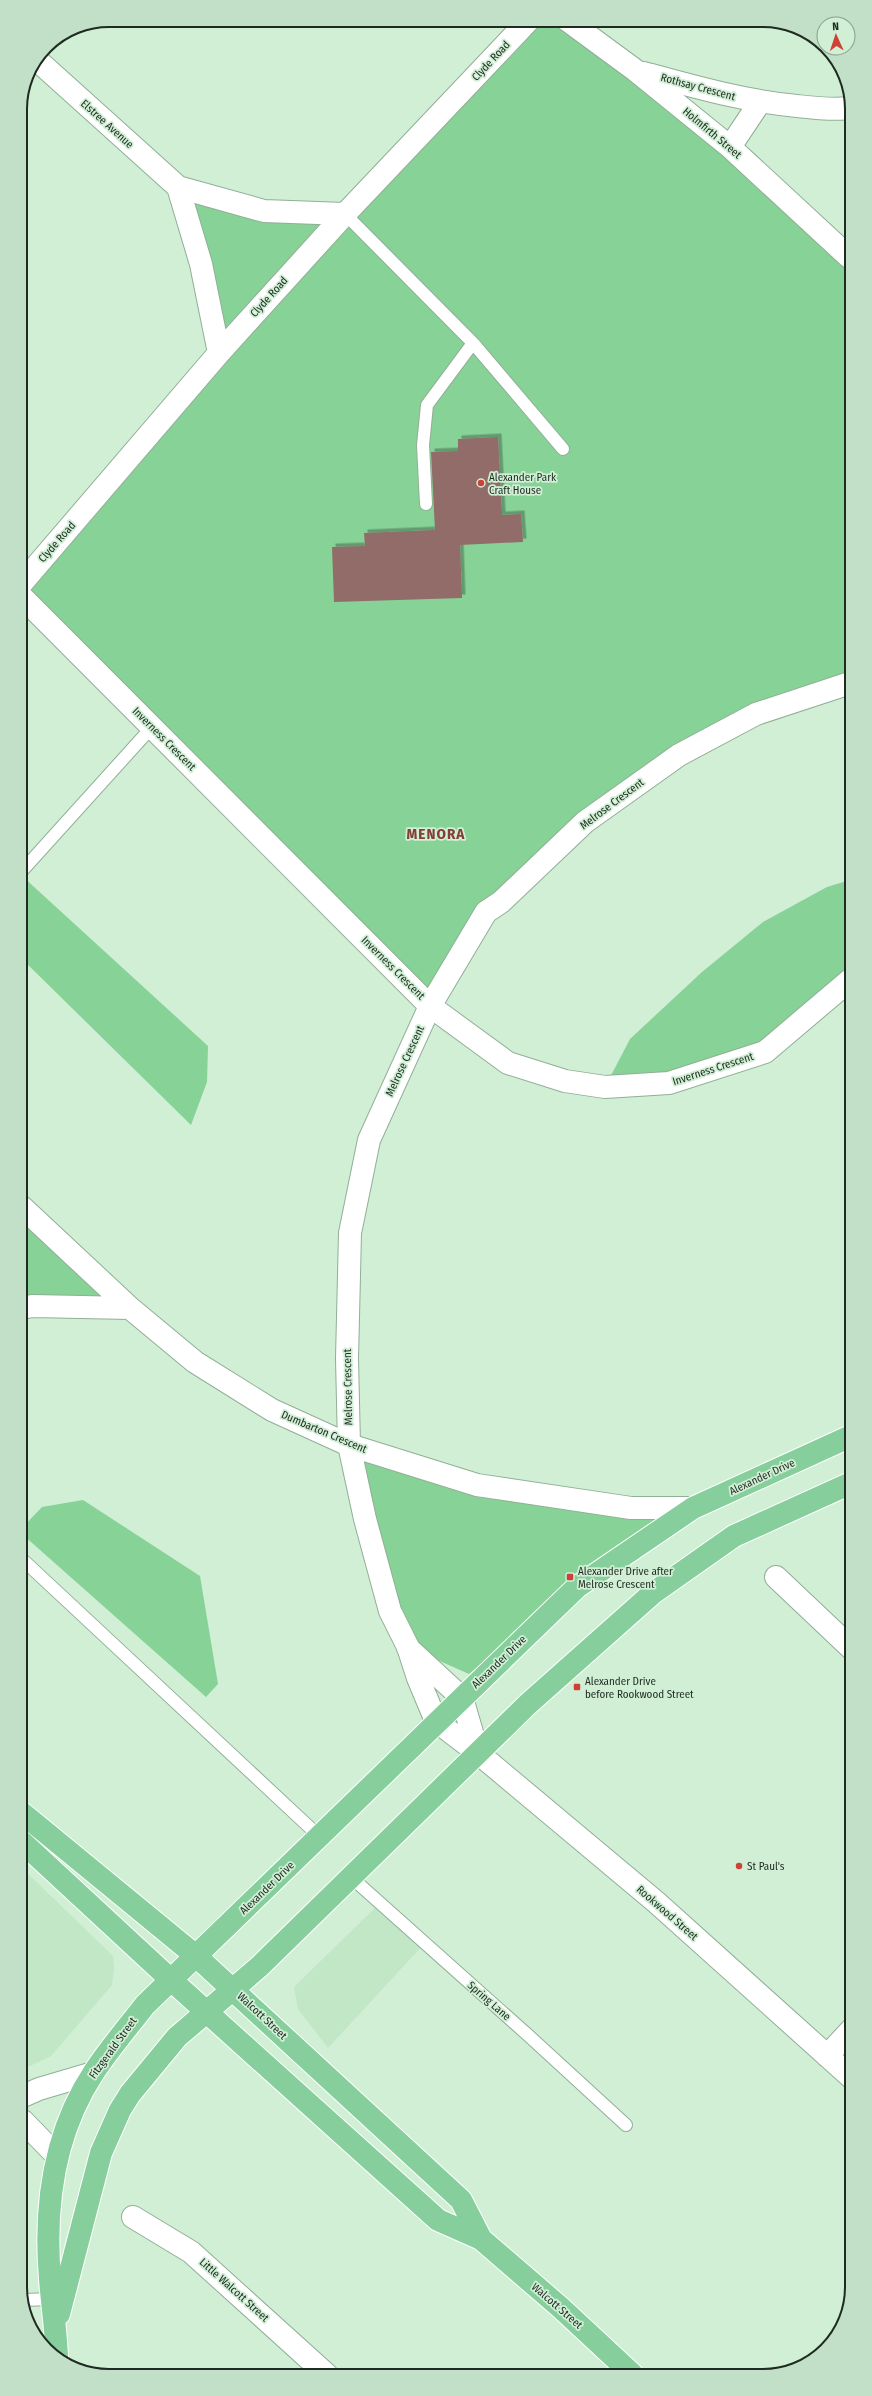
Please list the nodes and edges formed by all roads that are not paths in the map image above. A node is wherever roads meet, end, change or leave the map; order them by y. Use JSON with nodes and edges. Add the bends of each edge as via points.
{"nodes":[{"id":1,"x":522,"y":27,"type":"edge"},
{"id":2,"x":577,"y":27,"type":"edge"},
{"id":3,"x":41,"y":64,"type":"edge"},
{"id":4,"x":635,"y":70,"type":"junction"},
{"id":5,"x":760,"y":102,"type":"junction"},
{"id":6,"x":845,"y":109,"type":"edge"},
{"id":7,"x":730,"y":147,"type":"junction"},
{"id":8,"x":178,"y":187,"type":"junction"},
{"id":9,"x":346,"y":214,"type":"junction"},
{"id":10,"x":845,"y":253,"type":"edge"},
{"id":11,"x":473,"y":343,"type":"junction"},
{"id":12,"x":219,"y":353,"type":"junction"},
{"id":13,"x":563,"y":449,"type":"dead end"},
{"id":14,"x":426,"y":504,"type":"dead end"},
{"id":15,"x":27,"y":577,"type":"edge"},
{"id":16,"x":27,"y":602,"type":"edge"},
{"id":17,"x":845,"y":685,"type":"edge"},
{"id":18,"x":152,"y":727,"type":"junction"},
{"id":19,"x":27,"y":865,"type":"edge"},
{"id":20,"x":845,"y":984,"type":"edge"},
{"id":21,"x":430,"y":1006,"type":"junction"},
{"id":22,"x":27,"y":1212,"type":"edge"},
{"id":23,"x":27,"y":1307,"type":"edge"},
{"id":24,"x":130,"y":1308,"type":"junction"},
{"id":25,"x":845,"y":1439,"type":"edge"},
{"id":26,"x":349,"y":1445,"type":"junction"},
{"id":27,"x":845,"y":1486,"type":"edge"},
{"id":28,"x":693,"y":1508,"type":"junction"},
{"id":29,"x":27,"y":1565,"type":"edge"},
{"id":30,"x":776,"y":1577,"type":"dead end"},
{"id":31,"x":845,"y":1642,"type":"edge"},
{"id":32,"x":408,"y":1648,"type":"junction"},
{"id":33,"x":462,"y":1698,"type":"junction"},
{"id":34,"x":436,"y":1721,"type":"junction"},
{"id":35,"x":478,"y":1753,"type":"junction"},
{"id":36,"x":27,"y":1817,"type":"edge"},
{"id":37,"x":320,"y":1837,"type":"junction"},
{"id":38,"x":27,"y":1847,"type":"edge"},
{"id":39,"x":352,"y":1878,"type":"junction"},
{"id":40,"x":196,"y":1956,"type":"junction"},
{"id":41,"x":170,"y":1979,"type":"junction"},
{"id":42,"x":233,"y":1988,"type":"junction"},
{"id":43,"x":206,"y":2011,"type":"junction"},
{"id":44,"x":845,"y":2036,"type":"edge"},
{"id":45,"x":827,"y":2056,"type":"junction"},
{"id":46,"x":845,"y":2072,"type":"edge"},
{"id":47,"x":93,"y":2073,"type":"junction"},
{"id":48,"x":27,"y":2094,"type":"edge"},
{"id":49,"x":27,"y":2125,"type":"edge"},
{"id":50,"x":626,"y":2125,"type":"dead end"},
{"id":51,"x":57,"y":2156,"type":"junction"},
{"id":52,"x":133,"y":2217,"type":"dead end"},
{"id":53,"x":481,"y":2239,"type":"junction"},
{"id":54,"x":52,"y":2299,"type":"junction"},
{"id":55,"x":28,"y":2300,"type":"edge"},
{"id":56,"x":56,"y":2325,"type":"junction"},
{"id":57,"x":57,"y":2350,"type":"edge"},
{"id":58,"x":320,"y":2369,"type":"edge"},
{"id":59,"x":627,"y":2369,"type":"edge"}],
"edges":[{"from":1,"to":9,"type":"street","name":"Clyde Road"},
{"from":2,"to":4,"type":"street","name":"Holmfirth Street"},
{"from":3,"to":8,"type":"street","name":"Elstree Avenue"},
{"from":4,"to":5,"type":"street","name":"Rothsay Crescent","via":[[720,94]]},
{"from":4,"to":7,"type":"street","name":"Holmfirth Street"},
{"from":5,"to":6,"type":"street","name":"Rothsay Crescent","via":[[834,110]]},
{"from":5,"to":7,"type":"street"},
{"from":7,"to":10,"type":"street","name":"Holmfirth Street"},
{"from":8,"to":9,"type":"street","name":"Elstree Avenue","via":[[264,211]]},
{"from":8,"to":12,"type":"street","via":[[202,264]]},
{"from":9,"to":11,"type":"lane"},
{"from":9,"to":12,"type":"street","name":"Clyde Road"},
{"from":11,"to":13,"type":"lane"},
{"from":11,"to":14,"type":"lane","via":[[427,405],[423,445]]},
{"from":12,"to":15,"type":"street","name":"Clyde Road"},
{"from":16,"to":18,"type":"street","name":"Inverness Crescent"},
{"from":17,"to":21,"type":"street","name":"Melrose Crescent","via":[[756,714],[679,755],[585,822],[501,902],[486,912]]},
{"from":18,"to":19,"type":"lane"},
{"from":18,"to":21,"type":"street","name":"Inverness Crescent"},
{"from":20,"to":21,"type":"street","name":"Inverness Crescent","via":[[765,1052],[669,1083],[605,1087],[565,1081],[508,1063]]},
{"from":21,"to":26,"type":"street","name":"Melrose Crescent","via":[[369,1140],[350,1233],[347,1359]]},
{"from":22,"to":24,"type":"street","name":"Dumbarton Crescent"},
{"from":23,"to":24,"type":"street"},
{"from":24,"to":26,"type":"street","name":"Dumbarton Crescent","via":[[195,1362],[272,1410]]},
{"from":25,"to":28,"type":"main road","name":"Alexander Drive"},
{"from":26,"to":28,"type":"street","name":"Dumbarton Crescent","via":[[477,1485],[630,1508]]},
{"from":26,"to":32,"type":"street","name":"Melrose Crescent","via":[[365,1519],[390,1611]]},
{"from":27,"to":35,"type":"main road","via":[[734,1536],[654,1593],[528,1704]]},
{"from":28,"to":33,"type":"main road","name":"Alexander Drive","via":[[577,1587]]},
{"from":29,"to":37,"type":"lane"},
{"from":30,"to":31,"type":"street"},
{"from":32,"to":33,"type":"street","name":"Melrose Crescent"},
{"from":32,"to":34,"type":"street","name":"Melrose Crescent"},
{"from":33,"to":34,"type":"main road","name":"Alexander Drive"},
{"from":33,"to":35,"type":"street"},
{"from":34,"to":35,"type":"street","name":"Melrose Crescent"},
{"from":34,"to":37,"type":"main road","name":"Alexander Drive"},
{"from":35,"to":39,"type":"main road"},
{"from":35,"to":45,"type":"street","name":"Rookwood Street","via":[[656,1902]]},
{"from":36,"to":40,"type":"main road","name":"Walcott Street"},
{"from":37,"to":40,"type":"main road","name":"Alexander Drive"},
{"from":38,"to":41,"type":"main road","name":"Walcott Street"},
{"from":39,"to":42,"type":"main road","via":[[260,1966]]},
{"from":39,"to":50,"type":"lane","name":"Spring Lane"},
{"from":40,"to":41,"type":"main road","name":"Fitzgerald Street"},
{"from":40,"to":42,"type":"main road","name":"Walcott Street"},
{"from":41,"to":43,"type":"main road","name":"Walcott Street"},
{"from":41,"to":47,"type":"main road","name":"Fitzgerald Street","via":[[145,2005]]},
{"from":42,"to":43,"type":"main road"},
{"from":42,"to":53,"type":"main road","name":"Walcott Street","via":[[461,2200]]},
{"from":43,"to":53,"type":"main road","name":"Walcott Street","via":[[438,2220]]},
{"from":43,"to":56,"type":"main road","name":"Fitzgerald Street","via":[[177,2037],[141,2079],[120,2110],[101,2153]]},
{"from":44,"to":45,"type":"street"},
{"from":45,"to":46,"type":"street","name":"Rookwood Street"},
{"from":47,"to":48,"type":"street"},
{"from":47,"to":51,"type":"main road","name":"Fitzgerald Street","via":[[75,2108]]},
{"from":49,"to":51,"type":"street"},
{"from":51,"to":54,"type":"main road","name":"Fitzgerald Street","via":[[49,2199]]},
{"from":52,"to":58,"type":"street","name":"Little Walcott Street","via":[[191,2252]]},
{"from":53,"to":59,"type":"main road","name":"Walcott Street"},
{"from":54,"to":55,"type":"lane"},
{"from":54,"to":56,"type":"main road","name":"Fitzgerald Street"},
{"from":56,"to":57,"type":"main road","name":"Fitzgerald Street"}]}
